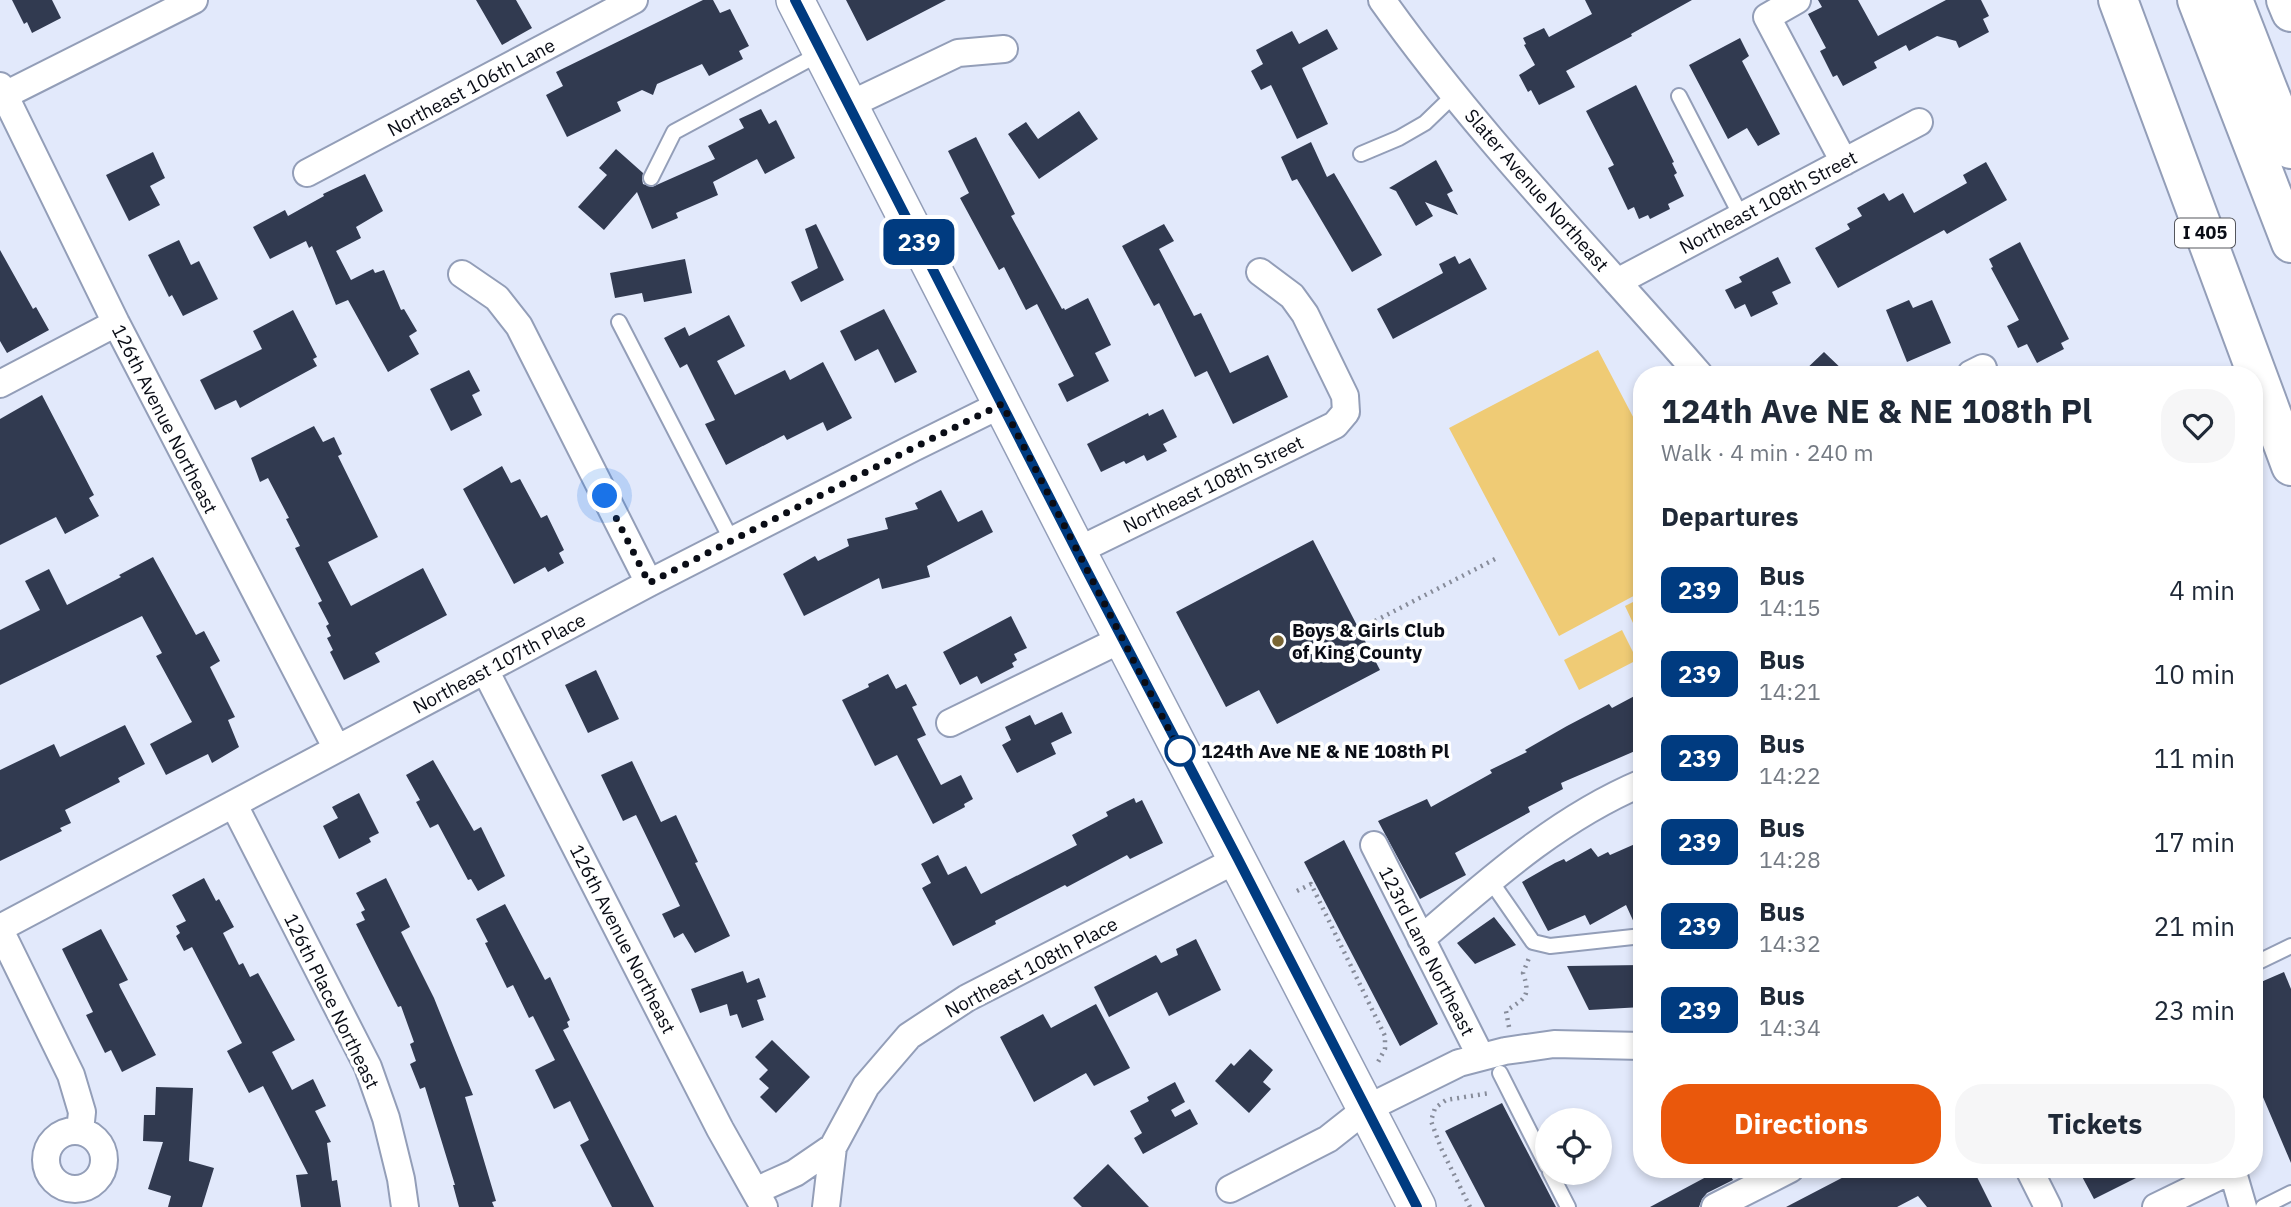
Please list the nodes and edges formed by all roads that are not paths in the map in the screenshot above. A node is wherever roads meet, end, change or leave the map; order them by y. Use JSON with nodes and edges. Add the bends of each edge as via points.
{"nodes":[{"id":1,"x":194,"y":0,"type":"edge"},
{"id":2,"x":635,"y":0,"type":"edge"},
{"id":3,"x":795,"y":0,"type":"edge"},
{"id":4,"x":1382,"y":0,"type":"edge"},
{"id":5,"x":1797,"y":0,"type":"edge"},
{"id":6,"x":2118,"y":0,"type":"edge"},
{"id":7,"x":2197,"y":0,"type":"edge"},
{"id":8,"x":2233,"y":0,"type":"edge"},
{"id":9,"x":2286,"y":0,"type":"edge"},
{"id":10,"x":2291,"y":12,"type":"edge"},
{"id":11,"x":1004,"y":49,"type":"dead end"},
{"id":12,"x":823,"y":53,"type":"junction"},
{"id":13,"x":2,"y":90,"type":"edge"},
{"id":14,"x":1453,"y":96,"type":"junction"},
{"id":15,"x":1679,"y":96,"type":"dead end"},
{"id":16,"x":849,"y":105,"type":"junction"},
{"id":17,"x":1919,"y":122,"type":"dead end"},
{"id":18,"x":2291,"y":149,"type":"edge"},
{"id":19,"x":1361,"y":154,"type":"dead end"},
{"id":20,"x":1844,"y":162,"type":"junction"},
{"id":21,"x":307,"y":173,"type":"dead end"},
{"id":22,"x":651,"y":178,"type":"dead end"},
{"id":23,"x":1741,"y":216,"type":"junction"},
{"id":24,"x":2291,"y":243,"type":"edge"},
{"id":25,"x":1260,"y":272,"type":"dead end"},
{"id":26,"x":462,"y":274,"type":"dead end"},
{"id":27,"x":1617,"y":282,"type":"junction"},
{"id":28,"x":620,"y":322,"type":"dead end"},
{"id":29,"x":116,"y":323,"type":"junction"},
{"id":30,"x":1692,"y":366,"type":"edge"},
{"id":31,"x":2254,"y":366,"type":"edge"},
{"id":32,"x":0,"y":384,"type":"edge"},
{"id":33,"x":2263,"y":391,"type":"edge"},
{"id":34,"x":1002,"y":404,"type":"junction"},
{"id":35,"x":2291,"y":466,"type":"edge"},
{"id":36,"x":732,"y":541,"type":"junction"},
{"id":37,"x":1077,"y":551,"type":"junction"},
{"id":38,"x":649,"y":583,"type":"junction"},
{"id":39,"x":1122,"y":639,"type":"junction"},
{"id":40,"x":485,"y":670,"type":"junction"},
{"id":41,"x":950,"y":723,"type":"dead end"},
{"id":42,"x":337,"y":750,"type":"junction"},
{"id":43,"x":1633,"y":788,"type":"edge"},
{"id":44,"x":233,"y":805,"type":"junction"},
{"id":45,"x":1374,"y":845,"type":"dead end"},
{"id":46,"x":1238,"y":859,"type":"junction"},
{"id":47,"x":1490,"y":880,"type":"junction"},
{"id":48,"x":2,"y":922,"type":"edge"},
{"id":49,"x":1633,"y":937,"type":"edge"},
{"id":50,"x":1421,"y":939,"type":"junction"},
{"id":51,"x":2291,"y":946,"type":"edge"},
{"id":52,"x":2263,"y":960,"type":"edge"},
{"id":53,"x":1633,"y":1046,"type":"edge"},
{"id":54,"x":1496,"y":1072,"type":"junction"},
{"id":55,"x":1366,"y":1109,"type":"junction"},
{"id":56,"x":80,"y":1131,"type":"dead end"},
{"id":57,"x":1535,"y":1144,"type":"edge"},
{"id":58,"x":833,"y":1147,"type":"junction"},
{"id":59,"x":1772,"y":1178,"type":"edge"},
{"id":60,"x":2034,"y":1178,"type":"edge"},
{"id":61,"x":2214,"y":1178,"type":"edge"},
{"id":62,"x":2235,"y":1178,"type":"edge"},
{"id":63,"x":1557,"y":1185,"type":"edge"},
{"id":64,"x":1230,"y":1189,"type":"dead end"},
{"id":65,"x":2291,"y":1193,"type":"edge"},
{"id":66,"x":759,"y":1199,"type":"edge"},
{"id":67,"x":405,"y":1207,"type":"edge"},
{"id":68,"x":826,"y":1207,"type":"edge"},
{"id":69,"x":1417,"y":1207,"type":"edge"},
{"id":70,"x":1568,"y":1207,"type":"edge"},
{"id":71,"x":1715,"y":1207,"type":"edge"},
{"id":72,"x":2048,"y":1207,"type":"edge"},
{"id":73,"x":2156,"y":1207,"type":"edge"},
{"id":74,"x":2243,"y":1207,"type":"edge"},
{"id":75,"x":2263,"y":1207,"type":"edge"}],
"edges":[{"from":1,"to":13,"type":"street"},
{"from":2,"to":21,"type":"street","name":"Northeast 106th Lane"},
{"from":3,"to":12,"type":"main road"},
{"from":4,"to":14,"type":"street","name":"Slater Avenue Northeast"},
{"from":5,"to":20,"type":"street","via":[[1767,17]]},
{"from":6,"to":31,"type":"highway","number":"I 405"},
{"from":7,"to":24,"type":"highway"},
{"from":8,"to":18,"type":"highway"},
{"from":9,"to":10,"type":"highway"},
{"from":11,"to":16,"type":"street","via":[[958,53]]},
{"from":12,"to":16,"type":"main road"},
{"from":12,"to":22,"type":"lane","via":[[674,132]]},
{"from":13,"to":29,"type":"street","name":"126th Avenue Northeast"},
{"from":14,"to":19,"type":"lane","via":[[1399,138]]},
{"from":14,"to":27,"type":"street","name":"Slater Avenue Northeast"},
{"from":15,"to":23,"type":"lane"},
{"from":16,"to":34,"type":"main road"},
{"from":17,"to":20,"type":"street","name":"Northeast 108th Street"},
{"from":20,"to":23,"type":"street","name":"Northeast 108th Street"},
{"from":23,"to":27,"type":"street","name":"Northeast 108th Street"},
{"from":25,"to":37,"type":"street","name":"Northeast 108th Street","via":[[1292,296],[1305,314],[1345,396],[1346,412],[1335,425]]},
{"from":26,"to":38,"type":"street","via":[[497,298],[519,326]]},
{"from":27,"to":30,"type":"street","name":"Slater Avenue Northeast"},
{"from":28,"to":36,"type":"lane"},
{"from":29,"to":32,"type":"street"},
{"from":29,"to":42,"type":"street","name":"126th Avenue Northeast"},
{"from":33,"to":35,"type":"highway","number":"I 405"},
{"from":34,"to":36,"type":"street","name":"Northeast 107th Place"},
{"from":34,"to":37,"type":"main road"},
{"from":36,"to":38,"type":"street","name":"Northeast 107th Place"},
{"from":37,"to":39,"type":"main road"},
{"from":38,"to":40,"type":"street","name":"Northeast 107th Place"},
{"from":39,"to":41,"type":"street"},
{"from":39,"to":46,"type":"main road"},
{"from":40,"to":42,"type":"street","name":"Northeast 107th Place"},
{"from":40,"to":66,"type":"street","name":"126th Avenue Northeast"},
{"from":42,"to":44,"type":"street","name":"Northeast 107th Place"},
{"from":43,"to":47,"type":"street","via":[[1561,827]]},
{"from":44,"to":48,"type":"street","name":"Northeast 107th Place"},
{"from":44,"to":67,"type":"street","name":"126th Place Northeast","via":[[368,1067],[386,1118]]},
{"from":45,"to":50,"type":"street","name":"123rd Lane Northeast"},
{"from":46,"to":55,"type":"main road"},
{"from":46,"to":58,"type":"street","name":"Northeast 108th Place","via":[[967,998],[909,1036],[866,1086]]},
{"from":47,"to":49,"type":"lane","via":[[1533,942],[1550,946]]},
{"from":47,"to":50,"type":"street"},
{"from":48,"to":56,"type":"street","via":[[71,1075],[82,1112]]},
{"from":50,"to":54,"type":"street","name":"123rd Lane Northeast"},
{"from":51,"to":52,"type":"lane"},
{"from":53,"to":54,"type":"street","via":[[1554,1044],[1505,1051]]},
{"from":54,"to":55,"type":"street","via":[[1459,1063]]},
{"from":54,"to":57,"type":"lane"},
{"from":55,"to":64,"type":"street","via":[[1328,1139]]},
{"from":55,"to":69,"type":"main road"},
{"from":58,"to":66,"type":"street","name":"Northeast 108th Place"},
{"from":58,"to":68,"type":"street","name":"Northeast 108th Place"},
{"from":59,"to":71,"type":"street"},
{"from":60,"to":72,"type":"street"},
{"from":61,"to":73,"type":"street"},
{"from":62,"to":74,"type":"street"},
{"from":63,"to":70,"type":"lane"},
{"from":65,"to":75,"type":"lane"}]}
